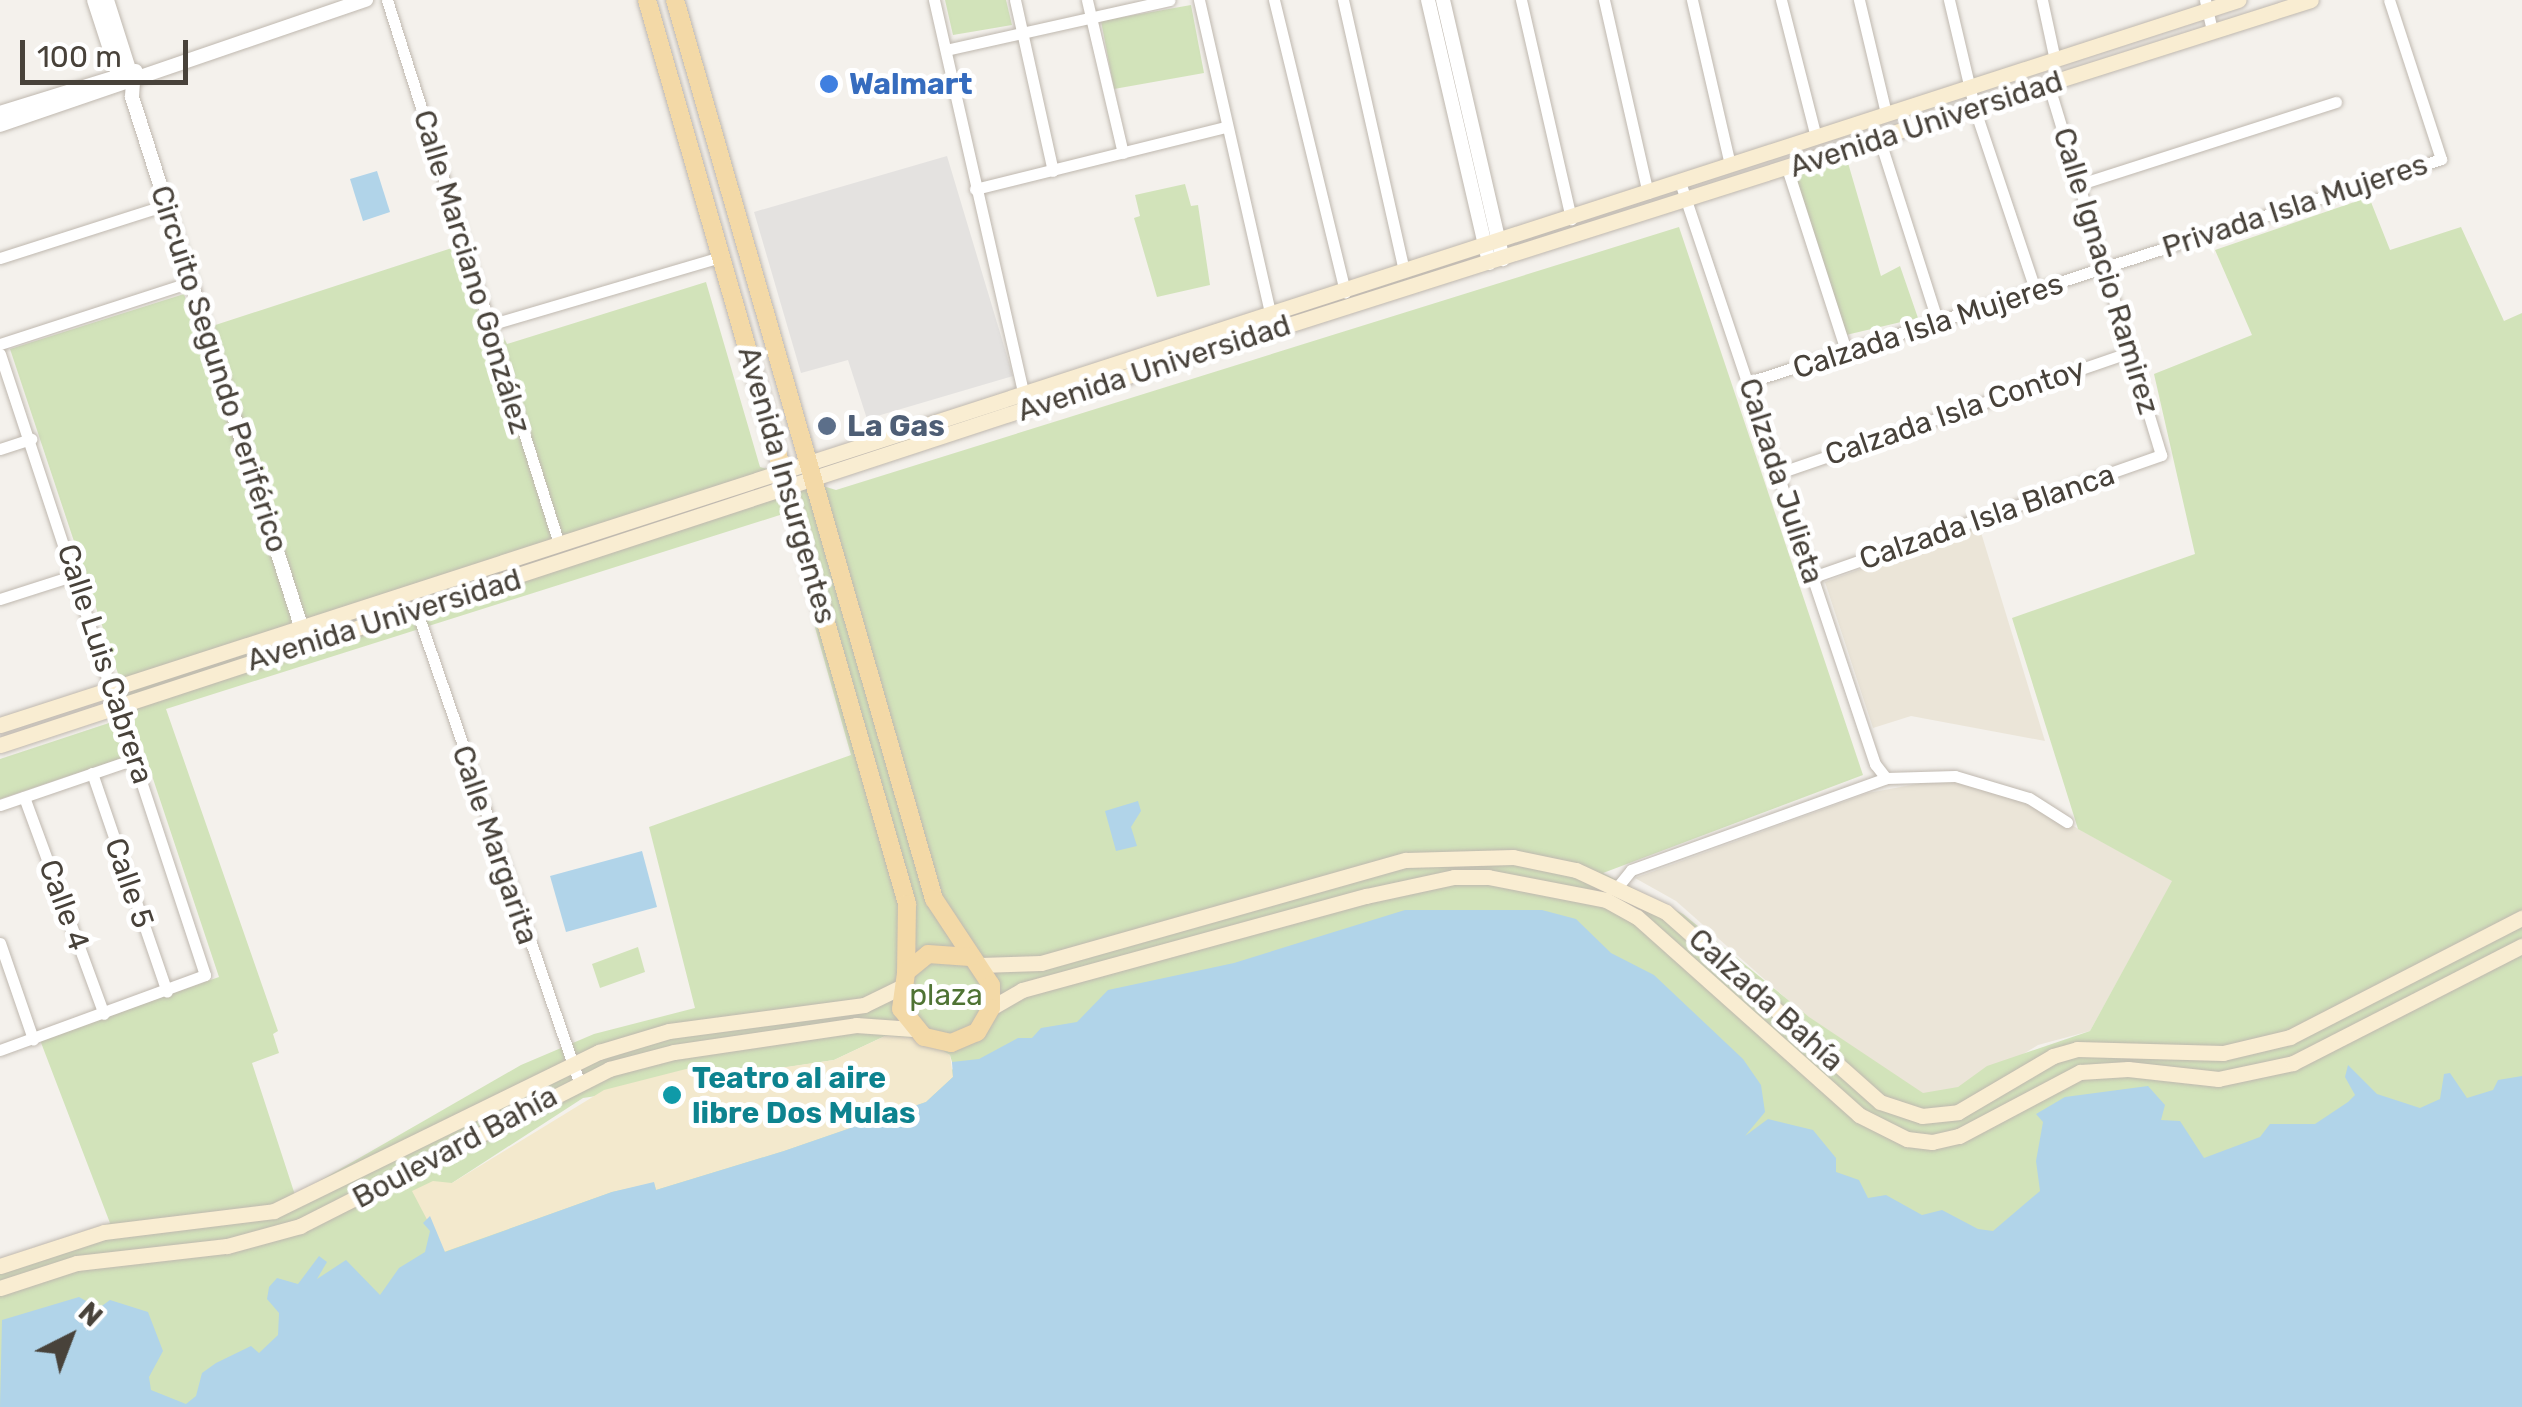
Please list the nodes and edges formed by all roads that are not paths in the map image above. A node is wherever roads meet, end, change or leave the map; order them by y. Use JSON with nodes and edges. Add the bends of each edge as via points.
{"nodes":[{"id":1,"x":94,"y":0,"type":"edge"},
{"id":2,"x":107,"y":0,"type":"edge"},
{"id":3,"x":366,"y":0,"type":"edge"},
{"id":4,"x":388,"y":0,"type":"edge"},
{"id":5,"x":648,"y":0,"type":"edge"},
{"id":6,"x":675,"y":0,"type":"edge"},
{"id":7,"x":934,"y":0,"type":"edge"},
{"id":8,"x":1015,"y":0,"type":"edge"},
{"id":9,"x":1087,"y":0,"type":"edge"},
{"id":10,"x":1169,"y":0,"type":"edge"},
{"id":11,"x":1199,"y":0,"type":"edge"},
{"id":12,"x":1274,"y":0,"type":"edge"},
{"id":13,"x":1342,"y":0,"type":"edge"},
{"id":14,"x":1428,"y":0,"type":"edge"},
{"id":15,"x":1443,"y":0,"type":"edge"},
{"id":16,"x":1521,"y":0,"type":"edge"},
{"id":17,"x":1604,"y":0,"type":"edge"},
{"id":18,"x":1692,"y":0,"type":"edge"},
{"id":19,"x":1781,"y":0,"type":"edge"},
{"id":20,"x":1859,"y":0,"type":"edge"},
{"id":21,"x":1949,"y":0,"type":"edge"},
{"id":22,"x":2042,"y":0,"type":"edge"},
{"id":23,"x":2238,"y":0,"type":"edge"},
{"id":24,"x":2311,"y":0,"type":"edge"},
{"id":25,"x":2389,"y":0,"type":"edge"},
{"id":26,"x":2207,"y":5,"type":"edge"},
{"id":27,"x":1092,"y":18,"type":"junction"},
{"id":28,"x":2212,"y":31,"type":"junction"},
{"id":29,"x":1024,"y":36,"type":"junction"},
{"id":30,"x":946,"y":50,"type":"junction"},
{"id":31,"x":2055,"y":60,"type":"junction"},
{"id":32,"x":127,"y":82,"type":"junction"},
{"id":33,"x":1969,"y":85,"type":"junction"},
{"id":34,"x":2048,"y":86,"type":"junction"},
{"id":35,"x":2336,"y":102,"type":"dead end"},
{"id":36,"x":1976,"y":110,"type":"junction"},
{"id":37,"x":0,"y":112,"type":"edge"},
{"id":38,"x":1886,"y":114,"type":"junction"},
{"id":39,"x":0,"y":125,"type":"edge"},
{"id":40,"x":1225,"y":127,"type":"junction"},
{"id":41,"x":1816,"y":137,"type":"junction"},
{"id":42,"x":1880,"y":141,"type":"junction"},
{"id":43,"x":1122,"y":153,"type":"junction"},
{"id":44,"x":1730,"y":164,"type":"junction"},
{"id":45,"x":1787,"y":168,"type":"junction"},
{"id":46,"x":1053,"y":171,"type":"junction"},
{"id":47,"x":1680,"y":182,"type":"junction"},
{"id":48,"x":2077,"y":185,"type":"junction"},
{"id":49,"x":976,"y":189,"type":"junction"},
{"id":50,"x":1648,"y":193,"type":"junction"},
{"id":51,"x":1688,"y":202,"type":"junction"},
{"id":52,"x":166,"y":205,"type":"junction"},
{"id":53,"x":1571,"y":219,"type":"junction"},
{"id":54,"x":1494,"y":253,"type":"junction"},
{"id":55,"x":721,"y":257,"type":"junction"},
{"id":56,"x":0,"y":258,"type":"edge"},
{"id":57,"x":2106,"y":268,"type":"junction"},
{"id":58,"x":1404,"y":271,"type":"junction"},
{"id":59,"x":191,"y":282,"type":"junction"},
{"id":60,"x":1345,"y":292,"type":"junction"},
{"id":61,"x":2036,"y":292,"type":"junction"},
{"id":62,"x":1272,"y":323,"type":"junction"},
{"id":63,"x":1938,"y":324,"type":"junction"},
{"id":64,"x":486,"y":326,"type":"junction"},
{"id":65,"x":0,"y":344,"type":"edge"},
{"id":66,"x":2131,"y":352,"type":"junction"},
{"id":67,"x":0,"y":354,"type":"edge"},
{"id":68,"x":1847,"y":354,"type":"junction"},
{"id":69,"x":1749,"y":382,"type":"junction"},
{"id":70,"x":1022,"y":391,"type":"junction"},
{"id":71,"x":30,"y":440,"type":"junction"},
{"id":72,"x":0,"y":449,"type":"edge"},
{"id":73,"x":2161,"y":455,"type":"joint"},
{"id":74,"x":808,"y":460,"type":"junction"},
{"id":75,"x":782,"y":469,"type":"junction"},
{"id":76,"x":1778,"y":473,"type":"junction"},
{"id":77,"x":814,"y":480,"type":"junction"},
{"id":78,"x":788,"y":489,"type":"junction"},
{"id":79,"x":559,"y":544,"type":"junction"},
{"id":80,"x":78,"y":574,"type":"junction"},
{"id":81,"x":1813,"y":578,"type":"junction"},
{"id":82,"x":0,"y":599,"type":"edge"},
{"id":83,"x":415,"y":606,"type":"junction"},
{"id":84,"x":301,"y":625,"type":"junction"},
{"id":85,"x":306,"y":642,"type":"junction"},
{"id":86,"x":870,"y":678,"type":"junction"},
{"id":87,"x":844,"y":682,"type":"junction"},
{"id":88,"x":113,"y":687,"type":"junction"},
{"id":89,"x":118,"y":707,"type":"junction"},
{"id":90,"x":0,"y":725,"type":"edge"},
{"id":91,"x":0,"y":744,"type":"edge"},
{"id":92,"x":134,"y":759,"type":"junction"},
{"id":93,"x":92,"y":773,"type":"junction"},
{"id":94,"x":1886,"y":778,"type":"junction"},
{"id":95,"x":24,"y":797,"type":"junction"},
{"id":96,"x":0,"y":805,"type":"edge"},
{"id":97,"x":2067,"y":822,"type":"dead end"},
{"id":98,"x":1620,"y":886,"type":"junction"},
{"id":99,"x":2522,"y":918,"type":"edge"},
{"id":100,"x":0,"y":942,"type":"edge"},
{"id":101,"x":2522,"y":946,"type":"edge"},
{"id":102,"x":975,"y":961,"type":"junction"},
{"id":103,"x":904,"y":979,"type":"junction"},
{"id":104,"x":167,"y":992,"type":"junction"},
{"id":105,"x":991,"y":1008,"type":"junction"},
{"id":106,"x":1778,"y":1010,"type":"junction"},
{"id":107,"x":104,"y":1014,"type":"junction"},
{"id":108,"x":913,"y":1029,"type":"junction"},
{"id":109,"x":1763,"y":1029,"type":"junction"},
{"id":110,"x":33,"y":1038,"type":"junction"},
{"id":111,"x":0,"y":1050,"type":"edge"},
{"id":112,"x":569,"y":1064,"type":"junction"},
{"id":113,"x":579,"y":1082,"type":"junction"},
{"id":114,"x":0,"y":1266,"type":"edge"},
{"id":115,"x":0,"y":1288,"type":"edge"}],
"edges":[{"from":1,"to":32,"type":"street"},
{"from":2,"to":32,"type":"street"},
{"from":3,"to":32,"type":"street"},
{"from":4,"to":64,"type":"street","name":"Calle Marciano González"},
{"from":5,"to":55,"type":"main road","name":"Avenida Insurgentes"},
{"from":6,"to":74,"type":"main road","name":"Avenida Insurgentes"},
{"from":7,"to":30,"type":"street"},
{"from":8,"to":29,"type":"street"},
{"from":9,"to":27,"type":"street"},
{"from":10,"to":27,"type":"street"},
{"from":11,"to":40,"type":"street"},
{"from":12,"to":60,"type":"street"},
{"from":13,"to":58,"type":"street"},
{"from":14,"to":54,"type":"street"},
{"from":15,"to":54,"type":"street"},
{"from":16,"to":53,"type":"street"},
{"from":17,"to":50,"type":"street"},
{"from":18,"to":44,"type":"street"},
{"from":19,"to":41,"type":"street"},
{"from":20,"to":38,"type":"street"},
{"from":21,"to":33,"type":"street"},
{"from":22,"to":31,"type":"street"},
{"from":23,"to":26,"type":"main road","name":"Avenida Universidad"},
{"from":24,"to":28,"type":"main road","name":"Avenida Universidad"},
{"from":25,"to":57,"type":"street","name":"Privada Isla Mujeres","via":[[2440,159]]},
{"from":26,"to":28,"type":"street"},
{"from":26,"to":31,"type":"main road","name":"Avenida Universidad"},
{"from":27,"to":29,"type":"street"},
{"from":27,"to":43,"type":"street"},
{"from":28,"to":34,"type":"main road","name":"Avenida Universidad"},
{"from":29,"to":30,"type":"street"},
{"from":29,"to":46,"type":"street"},
{"from":30,"to":49,"type":"street"},
{"from":31,"to":33,"type":"main road","name":"Avenida Universidad"},
{"from":32,"to":37,"type":"street"},
{"from":32,"to":39,"type":"street"},
{"from":32,"to":52,"type":"street","name":"Circuito Segundo Periférico"},
{"from":33,"to":36,"type":"street"},
{"from":33,"to":38,"type":"main road","name":"Avenida Universidad"},
{"from":34,"to":36,"type":"main road","name":"Avenida Universidad"},
{"from":34,"to":48,"type":"street","name":"Calle Ignacio Ramirez"},
{"from":35,"to":48,"type":"street"},
{"from":36,"to":42,"type":"main road","name":"Avenida Universidad"},
{"from":36,"to":61,"type":"street"},
{"from":38,"to":41,"type":"main road","name":"Avenida Universidad"},
{"from":40,"to":43,"type":"street"},
{"from":40,"to":62,"type":"street"},
{"from":41,"to":44,"type":"main road","name":"Avenida Universidad"},
{"from":42,"to":45,"type":"main road","name":"Avenida Universidad"},
{"from":42,"to":63,"type":"street"},
{"from":43,"to":46,"type":"street"},
{"from":44,"to":47,"type":"main road","name":"Avenida Universidad"},
{"from":45,"to":51,"type":"main road","name":"Avenida Universidad"},
{"from":45,"to":68,"type":"street"},
{"from":46,"to":49,"type":"street"},
{"from":47,"to":50,"type":"main road","name":"Avenida Universidad"},
{"from":47,"to":51,"type":"street","name":"Calzada Julieta"},
{"from":48,"to":57,"type":"street","name":"Calle Ignacio Ramirez"},
{"from":49,"to":70,"type":"street"},
{"from":50,"to":53,"type":"main road","name":"Avenida Universidad"},
{"from":51,"to":54,"type":"main road","name":"Avenida Universidad"},
{"from":51,"to":69,"type":"street","name":"Calzada Julieta"},
{"from":52,"to":56,"type":"street"},
{"from":52,"to":59,"type":"street","name":"Circuito Segundo Periférico"},
{"from":53,"to":54,"type":"main road","name":"Avenida Universidad"},
{"from":54,"to":58,"type":"main road","name":"Avenida Universidad"},
{"from":54,"to":62,"type":"main road","name":"Avenida Universidad"},
{"from":55,"to":64,"type":"street"},
{"from":55,"to":75,"type":"main road","name":"Avenida Insurgentes"},
{"from":57,"to":61,"type":"street","name":"Calzada Isla Mujeres"},
{"from":57,"to":66,"type":"street","name":"Calle Ignacio Ramirez"},
{"from":58,"to":60,"type":"main road","name":"Avenida Universidad"},
{"from":59,"to":65,"type":"street"},
{"from":59,"to":84,"type":"street","name":"Circuito Segundo Periférico"},
{"from":60,"to":62,"type":"main road","name":"Avenida Universidad"},
{"from":61,"to":63,"type":"street","name":"Calzada Isla Mujeres"},
{"from":62,"to":70,"type":"main road","name":"Avenida Universidad"},
{"from":62,"to":77,"type":"main road","name":"Avenida Universidad"},
{"from":63,"to":68,"type":"street","name":"Calzada Isla Mujeres"},
{"from":64,"to":79,"type":"street","name":"Calle Marciano González"},
{"from":66,"to":73,"type":"street","name":"Calle Ignacio Ramirez"},
{"from":66,"to":76,"type":"street","name":"Calzada Isla Contoy"},
{"from":67,"to":71,"type":"street","name":"Calle Luis Cabrera"},
{"from":68,"to":69,"type":"street","name":"Calzada Isla Mujeres"},
{"from":69,"to":76,"type":"street","name":"Calzada Julieta"},
{"from":70,"to":74,"type":"main road","name":"Avenida Universidad"},
{"from":71,"to":72,"type":"street"},
{"from":71,"to":80,"type":"street","name":"Calle Luis Cabrera"},
{"from":73,"to":81,"type":"street","name":"Calzada Isla Blanca"},
{"from":74,"to":75,"type":"main road","name":"Avenida Universidad"},
{"from":74,"to":77,"type":"main road","name":"Avenida Insurgentes"},
{"from":75,"to":78,"type":"main road","name":"Avenida Insurgentes"},
{"from":75,"to":79,"type":"main road","name":"Avenida Universidad"},
{"from":76,"to":81,"type":"street","name":"Calzada Julieta"},
{"from":77,"to":78,"type":"main road","name":"Avenida Universidad"},
{"from":77,"to":86,"type":"main road","name":"Avenida Insurgentes"},
{"from":78,"to":83,"type":"main road","name":"Avenida Universidad"},
{"from":78,"to":87,"type":"main road","name":"Avenida Insurgentes"},
{"from":79,"to":84,"type":"main road","name":"Avenida Universidad"},
{"from":80,"to":82,"type":"street"},
{"from":80,"to":88,"type":"street","name":"Calle Luis Cabrera"},
{"from":81,"to":94,"type":"street","name":"Calzada Julieta","via":[[1875,764]]},
{"from":83,"to":85,"type":"main road","name":"Avenida Universidad"},
{"from":83,"to":112,"type":"street","name":"Calle Margarita"},
{"from":84,"to":85,"type":"street","name":"Circuito Segundo Periférico"},
{"from":84,"to":88,"type":"main road","name":"Avenida Universidad"},
{"from":85,"to":89,"type":"main road","name":"Avenida Universidad"},
{"from":86,"to":87,"type":"main road"},
{"from":86,"to":102,"type":"main road","name":"Avenida Insurgentes","via":[[934,898]]},
{"from":87,"to":103,"type":"main road","name":"Avenida Insurgentes","via":[[907,904]]},
{"from":88,"to":89,"type":"street","name":"Calle Luis Cabrera"},
{"from":88,"to":90,"type":"main road","name":"Avenida Universidad"},
{"from":89,"to":91,"type":"main road","name":"Avenida Universidad"},
{"from":89,"to":92,"type":"street","name":"Calle Luis Cabrera"},
{"from":92,"to":93,"type":"street"},
{"from":92,"to":104,"type":"street","name":"Calle Luis Cabrera","via":[[206,974]]},
{"from":93,"to":95,"type":"street"},
{"from":93,"to":104,"type":"street","name":"Calle 5"},
{"from":94,"to":97,"type":"street","via":[[1955,776],[2029,798]]},
{"from":94,"to":98,"type":"street","via":[[1631,870]]},
{"from":95,"to":96,"type":"street"},
{"from":95,"to":107,"type":"street","name":"Calle 4"},
{"from":98,"to":102,"type":"main road","name":"Calzada Bahía","via":[[1513,857],[1406,860],[1042,963]]},
{"from":98,"to":106,"type":"main road","name":"Calzada Bahía","via":[[1692,932]]},
{"from":99,"to":106,"type":"main road","name":"Calzada Bahía","via":[[2290,1037],[2223,1053],[2077,1048],[1958,1112],[1922,1116],[1880,1102]]},
{"from":100,"to":110,"type":"street"},
{"from":101,"to":109,"type":"main road","name":"Calzada Bahía","via":[[2293,1064],[2218,1079],[2128,1069],[2080,1072],[1959,1136],[1932,1142],[1907,1139],[1859,1115]]},
{"from":102,"to":103,"type":"main road","via":[[928,954]]},
{"from":102,"to":105,"type":"main road","via":[[991,985]]},
{"from":103,"to":108,"type":"main road","via":[[902,1009]]},
{"from":103,"to":112,"type":"main road","name":"Boulevard Bahía","via":[[864,1005],[669,1031]]},
{"from":104,"to":107,"type":"street"},
{"from":105,"to":108,"type":"main road","via":[[977,1032],[952,1043]]},
{"from":105,"to":109,"type":"main road","name":"Calzada Bahía","via":[[1022,990],[1366,896],[1454,877],[1488,877],[1606,900],[1637,917]]},
{"from":106,"to":109,"type":"main road"},
{"from":107,"to":110,"type":"street"},
{"from":108,"to":113,"type":"main road","name":"Boulevard Bahía","via":[[856,1025],[674,1052]]},
{"from":110,"to":111,"type":"street"},
{"from":112,"to":113,"type":"street","name":"Calle Margarita"},
{"from":112,"to":114,"type":"main road","name":"Boulevard Bahía","via":[[274,1211],[104,1232]]},
{"from":113,"to":115,"type":"main road","name":"Boulevard Bahía","via":[[300,1226],[227,1246],[77,1263]]}]}
